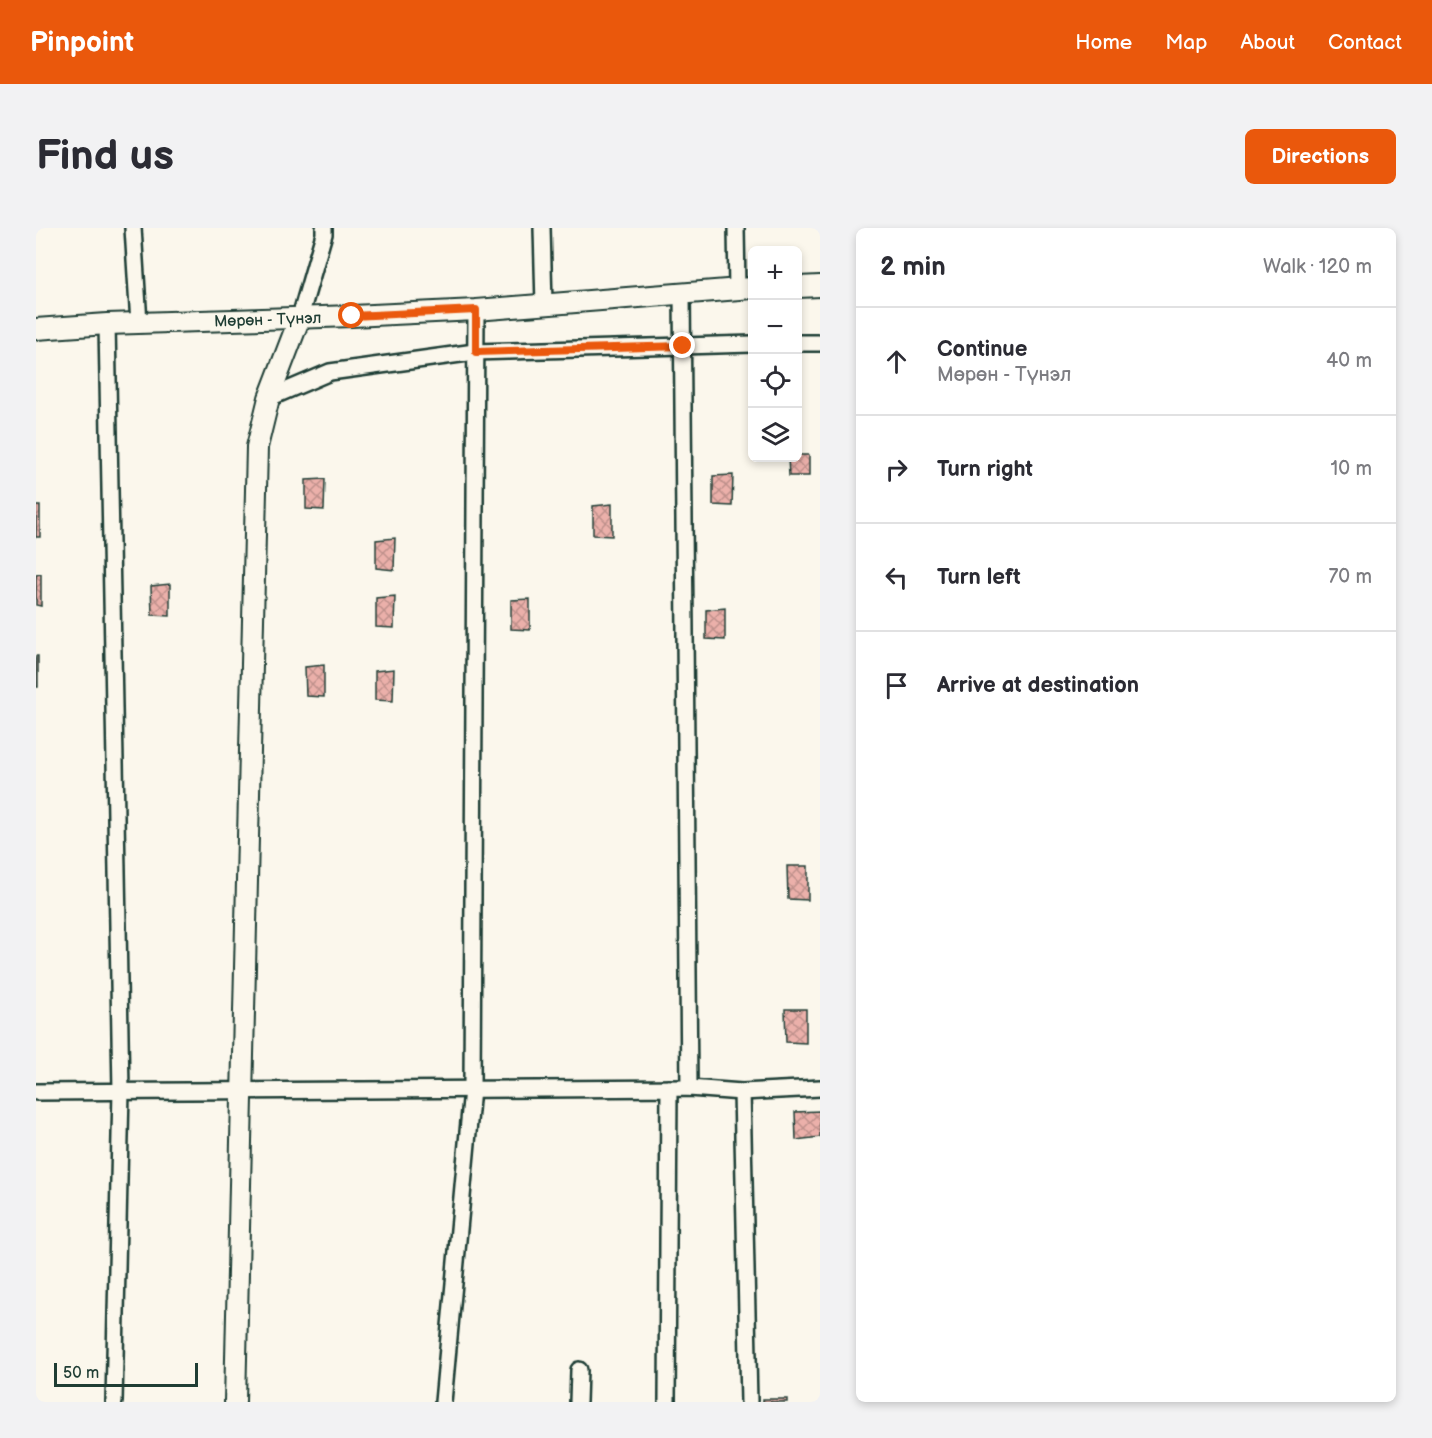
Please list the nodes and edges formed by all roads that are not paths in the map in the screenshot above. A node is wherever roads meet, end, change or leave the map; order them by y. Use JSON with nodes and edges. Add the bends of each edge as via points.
{"nodes":[{"id":1,"x":133,"y":228,"type":"edge"},
{"id":2,"x":324,"y":228,"type":"edge"},
{"id":3,"x":542,"y":228,"type":"edge"},
{"id":4,"x":736,"y":228,"type":"edge"},
{"id":5,"x":802,"y":286,"type":"edge"},
{"id":6,"x":820,"y":286,"type":"edge"},
{"id":7,"x":745,"y":288,"type":"edge"},
{"id":8,"x":682,"y":293,"type":"junction"},
{"id":9,"x":544,"y":305,"type":"junction"},
{"id":10,"x":476,"y":310,"type":"junction"},
{"id":11,"x":300,"y":317,"type":"junction"},
{"id":12,"x":139,"y":323,"type":"junction"},
{"id":13,"x":107,"y":324,"type":"junction"},
{"id":14,"x":36,"y":329,"type":"edge"},
{"id":15,"x":802,"y":343,"type":"edge"},
{"id":16,"x":820,"y":343,"type":"edge"},
{"id":17,"x":748,"y":344,"type":"edge"},
{"id":18,"x":683,"y":346,"type":"junction"},
{"id":19,"x":476,"y":352,"type":"junction"},
{"id":20,"x":269,"y":398,"type":"junction"},
{"id":21,"x":669,"y":1088,"type":"junction"},
{"id":22,"x":688,"y":1088,"type":"junction"},
{"id":23,"x":820,"y":1088,"type":"edge"},
{"id":24,"x":472,"y":1089,"type":"junction"},
{"id":25,"x":242,"y":1090,"type":"junction"},
{"id":26,"x":121,"y":1091,"type":"junction"},
{"id":27,"x":36,"y":1092,"type":"edge"},
{"id":28,"x":742,"y":1092,"type":"junction"},
{"id":29,"x":579,"y":1370,"type":"dead end"},
{"id":30,"x":114,"y":1402,"type":"edge"},
{"id":31,"x":235,"y":1402,"type":"edge"},
{"id":32,"x":443,"y":1402,"type":"edge"},
{"id":33,"x":578,"y":1402,"type":"edge"},
{"id":34,"x":667,"y":1402,"type":"edge"},
{"id":35,"x":749,"y":1402,"type":"edge"}],
"edges":[{"from":1,"to":12,"type":"street"},
{"from":2,"to":11,"type":"street"},
{"from":3,"to":9,"type":"street"},
{"from":4,"to":7,"type":"street"},
{"from":5,"to":6,"type":"street"},
{"from":7,"to":8,"type":"street","name":"Мөрөн - Түнэл"},
{"from":8,"to":9,"type":"street","name":"Мөрөн - Түнэл"},
{"from":8,"to":18,"type":"street"},
{"from":9,"to":10,"type":"street","name":"Мөрөн - Түнэл"},
{"from":10,"to":11,"type":"street","name":"Мөрөн - Түнэл"},
{"from":10,"to":19,"type":"street"},
{"from":11,"to":12,"type":"street","name":"Мөрөн - Түнэл"},
{"from":11,"to":20,"type":"street"},
{"from":12,"to":13,"type":"street","name":"Мөрөн - Түнэл"},
{"from":13,"to":14,"type":"street","name":"Мөрөн - Түнэл"},
{"from":13,"to":26,"type":"street"},
{"from":15,"to":16,"type":"street"},
{"from":17,"to":18,"type":"street"},
{"from":18,"to":19,"type":"street"},
{"from":18,"to":22,"type":"street"},
{"from":19,"to":20,"type":"street","via":[[330,372]]},
{"from":19,"to":24,"type":"street"},
{"from":20,"to":25,"type":"street","via":[[256,447]]},
{"from":21,"to":22,"type":"street"},
{"from":21,"to":24,"type":"street"},
{"from":21,"to":34,"type":"street"},
{"from":22,"to":28,"type":"street"},
{"from":23,"to":28,"type":"street"},
{"from":24,"to":25,"type":"street"},
{"from":24,"to":32,"type":"street"},
{"from":25,"to":26,"type":"street"},
{"from":25,"to":31,"type":"street"},
{"from":26,"to":27,"type":"street"},
{"from":26,"to":30,"type":"street"},
{"from":28,"to":35,"type":"street"},
{"from":29,"to":33,"type":"street"}]}
